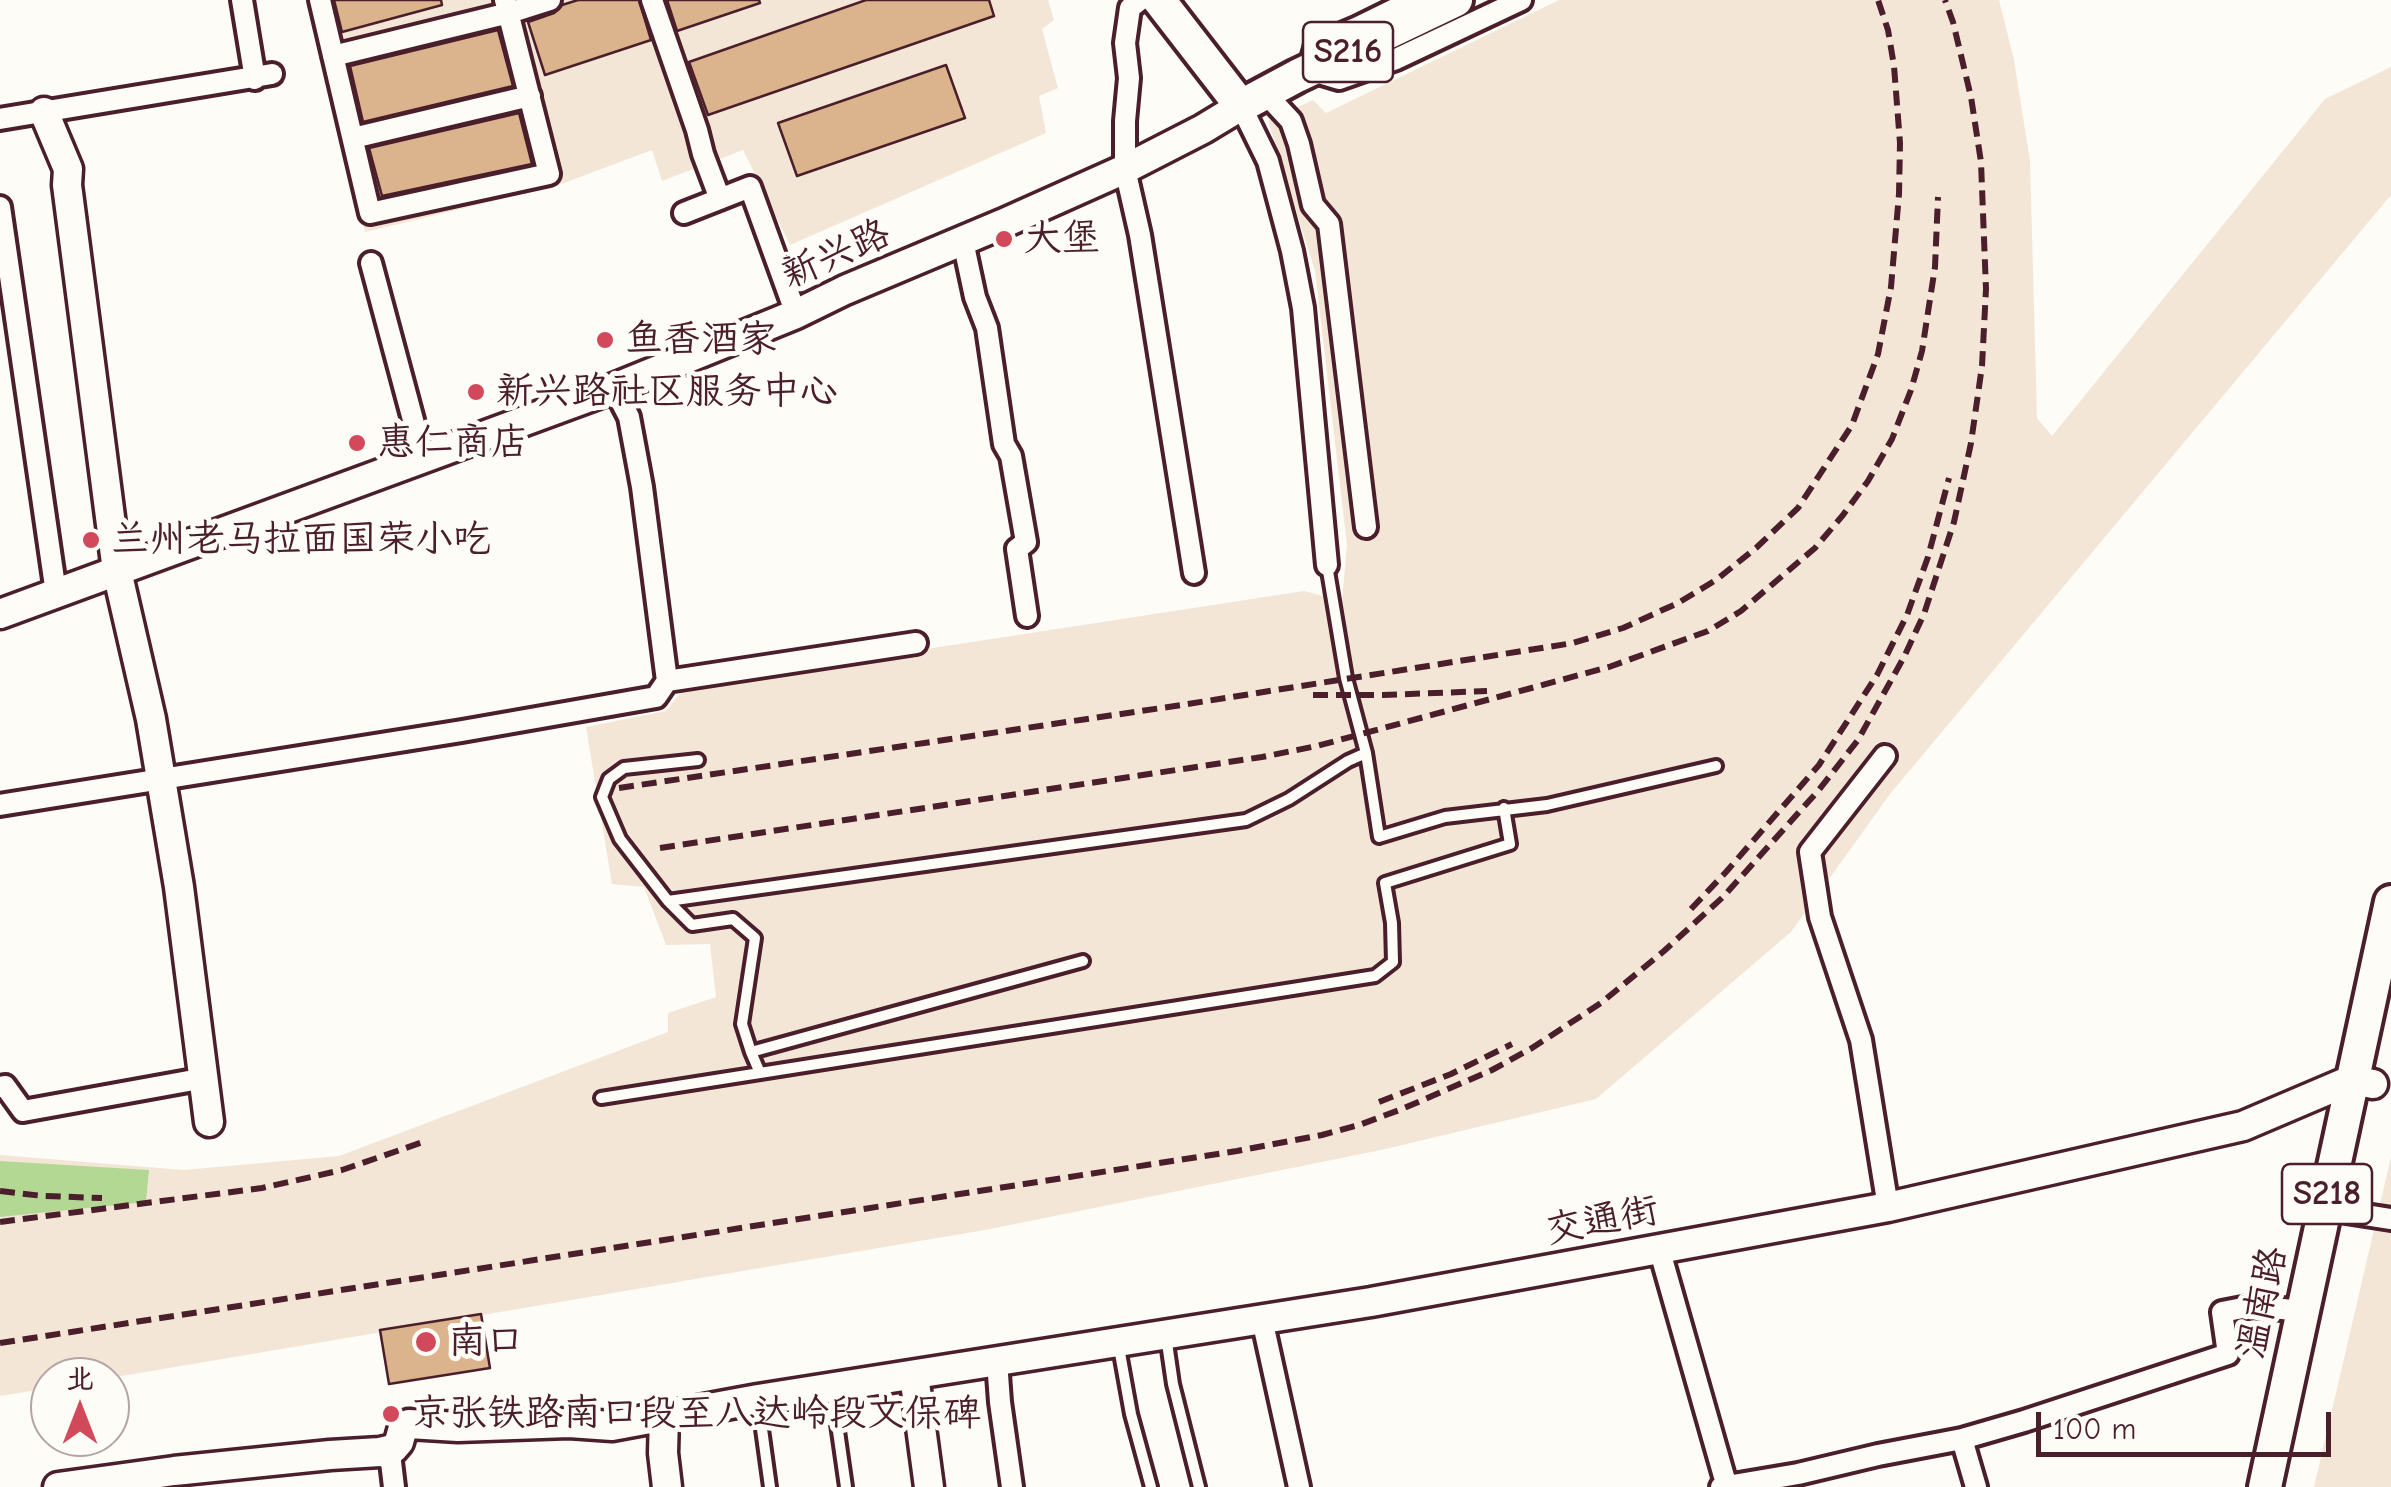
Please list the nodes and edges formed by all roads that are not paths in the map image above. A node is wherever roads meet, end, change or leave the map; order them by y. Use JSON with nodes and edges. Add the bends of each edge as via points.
{"nodes":[{"id":1,"x":242,"y":0,"type":"edge"},
{"id":2,"x":320,"y":0,"type":"edge"},
{"id":3,"x":550,"y":0,"type":"edge"},
{"id":4,"x":652,"y":0,"type":"edge"},
{"id":5,"x":1140,"y":0,"type":"edge"},
{"id":6,"x":1159,"y":0,"type":"edge"},
{"id":7,"x":1363,"y":0,"type":"edge"},
{"id":8,"x":1412,"y":0,"type":"edge"},
{"id":9,"x":1456,"y":0,"type":"edge"},
{"id":10,"x":1521,"y":0,"type":"edge"},
{"id":11,"x":507,"y":7,"type":"edge"},
{"id":12,"x":1358,"y":28,"type":"junction"},
{"id":13,"x":333,"y":56,"type":"junction"},
{"id":14,"x":1309,"y":70,"type":"junction"},
{"id":15,"x":530,"y":96,"type":"junction"},
{"id":16,"x":1253,"y":99,"type":"junction"},
{"id":17,"x":44,"y":112,"type":"junction"},
{"id":18,"x":0,"y":119,"type":"edge"},
{"id":19,"x":353,"y":138,"type":"junction"},
{"id":20,"x":1124,"y":168,"type":"junction"},
{"id":21,"x":720,"y":199,"type":"junction"},
{"id":22,"x":0,"y":207,"type":"edge"},
{"id":23,"x":684,"y":213,"type":"dead end"},
{"id":24,"x":963,"y":242,"type":"junction"},
{"id":25,"x":370,"y":264,"type":"dead end"},
{"id":26,"x":796,"y":314,"type":"junction"},
{"id":27,"x":614,"y":388,"type":"junction"},
{"id":28,"x":424,"y":461,"type":"dead end"},
{"id":29,"x":1366,"y":526,"type":"dead end"},
{"id":30,"x":1327,"y":565,"type":"joint"},
{"id":31,"x":116,"y":570,"type":"junction"},
{"id":32,"x":1194,"y":573,"type":"dead end"},
{"id":33,"x":56,"y":593,"type":"junction"},
{"id":34,"x":0,"y":614,"type":"edge"},
{"id":35,"x":1028,"y":616,"type":"dead end"},
{"id":36,"x":916,"y":644,"type":"dead end"},
{"id":37,"x":667,"y":681,"type":"junction"},
{"id":38,"x":1366,"y":753,"type":"junction"},
{"id":39,"x":1885,"y":756,"type":"dead end"},
{"id":40,"x":698,"y":760,"type":"dead end"},
{"id":41,"x":1716,"y":766,"type":"dead end"},
{"id":42,"x":161,"y":778,"type":"junction"},
{"id":43,"x":0,"y":804,"type":"edge"},
{"id":44,"x":1504,"y":808,"type":"junction"},
{"id":45,"x":668,"y":901,"type":"junction"},
{"id":46,"x":2391,"y":902,"type":"edge"},
{"id":47,"x":1083,"y":961,"type":"dead end"},
{"id":48,"x":2391,"y":998,"type":"edge"},
{"id":49,"x":751,"y":1052,"type":"junction"},
{"id":50,"x":760,"y":1073,"type":"junction"},
{"id":51,"x":204,"y":1078,"type":"junction"},
{"id":52,"x":2362,"y":1082,"type":"junction"},
{"id":53,"x":0,"y":1087,"type":"edge"},
{"id":54,"x":601,"y":1098,"type":"dead end"},
{"id":55,"x":209,"y":1122,"type":"dead end"},
{"id":56,"x":1888,"y":1207,"type":"junction"},
{"id":57,"x":2346,"y":1212,"type":"junction"},
{"id":58,"x":2391,"y":1219,"type":"edge"},
{"id":59,"x":1660,"y":1248,"type":"junction"},
{"id":60,"x":2302,"y":1311,"type":"junction"},
{"id":61,"x":1262,"y":1320,"type":"junction"},
{"id":62,"x":1166,"y":1334,"type":"junction"},
{"id":63,"x":1118,"y":1342,"type":"junction"},
{"id":64,"x":997,"y":1362,"type":"junction"},
{"id":65,"x":914,"y":1374,"type":"junction"},
{"id":66,"x":832,"y":1388,"type":"junction"},
{"id":67,"x":758,"y":1400,"type":"junction"},
{"id":68,"x":664,"y":1416,"type":"junction"},
{"id":69,"x":1962,"y":1438,"type":"junction"},
{"id":70,"x":380,"y":1452,"type":"junction"},
{"id":71,"x":174,"y":1479,"type":"edge"},
{"id":72,"x":58,"y":1487,"type":"edge"},
{"id":73,"x":394,"y":1487,"type":"edge"},
{"id":74,"x":668,"y":1487,"type":"edge"},
{"id":75,"x":770,"y":1487,"type":"edge"},
{"id":76,"x":846,"y":1487,"type":"edge"},
{"id":77,"x":930,"y":1487,"type":"edge"},
{"id":78,"x":1012,"y":1487,"type":"edge"},
{"id":79,"x":1151,"y":1487,"type":"edge"},
{"id":80,"x":1199,"y":1487,"type":"edge"},
{"id":81,"x":1298,"y":1487,"type":"edge"},
{"id":82,"x":1725,"y":1487,"type":"edge"},
{"id":83,"x":1976,"y":1487,"type":"edge"},
{"id":84,"x":2265,"y":1487,"type":"edge"},
{"id":85,"x":2288,"y":1487,"type":"edge"}],
"edges":[{"from":1,"to":17,"type":"street","via":[[264,77]]},
{"from":2,"to":13,"type":"street"},
{"from":3,"to":11,"type":"street"},
{"from":4,"to":21,"type":"street"},
{"from":5,"to":20,"type":"street","via":[[1130,8],[1124,43]]},
{"from":6,"to":16,"type":"main road"},
{"from":7,"to":12,"type":"street"},
{"from":8,"to":12,"type":"street"},
{"from":9,"to":14,"type":"main road","number":"S216"},
{"from":10,"to":14,"type":"street","via":[[1339,79]]},
{"from":11,"to":13,"type":"street"},
{"from":11,"to":15,"type":"street"},
{"from":12,"to":14,"type":"street","via":[[1316,45]]},
{"from":13,"to":19,"type":"street"},
{"from":14,"to":16,"type":"main road","number":"S216"},
{"from":15,"to":19,"type":"street"},
{"from":15,"to":19,"type":"street","via":[[549,174],[370,213]]},
{"from":16,"to":20,"type":"street","name":"新兴路"},
{"from":16,"to":29,"type":"street","via":[[1291,121],[1313,205],[1329,224]]},
{"from":16,"to":30,"type":"street","via":[[1303,308]]},
{"from":17,"to":18,"type":"street"},
{"from":17,"to":31,"type":"street","via":[[68,168]]},
{"from":20,"to":24,"type":"street","name":"新兴路"},
{"from":20,"to":32,"type":"street"},
{"from":21,"to":23,"type":"street"},
{"from":21,"to":26,"type":"street","via":[[750,187]]},
{"from":22,"to":33,"type":"street"},
{"from":24,"to":26,"type":"street","name":"新兴路"},
{"from":24,"to":35,"type":"street","via":[[987,328],[1026,542],[1017,548]]},
{"from":25,"to":28,"type":"street"},
{"from":26,"to":27,"type":"street","name":"新兴路"},
{"from":27,"to":31,"type":"street","name":"新兴路"},
{"from":27,"to":37,"type":"street","via":[[629,417],[642,487]]},
{"from":30,"to":38,"type":"lane"},
{"from":31,"to":33,"type":"street","name":"新兴路"},
{"from":31,"to":42,"type":"street"},
{"from":33,"to":34,"type":"street","name":"新兴路"},
{"from":36,"to":37,"type":"street"},
{"from":37,"to":42,"type":"street","via":[[656,697]]},
{"from":38,"to":44,"type":"lane","via":[[1379,837]]},
{"from":38,"to":45,"type":"lane","via":[[1246,820]]},
{"from":39,"to":56,"type":"street","via":[[1810,852],[1820,917],[1861,1040]]},
{"from":40,"to":45,"type":"lane","via":[[624,768],[609,779],[602,797],[620,839]]},
{"from":41,"to":44,"type":"lane"},
{"from":42,"to":43,"type":"street"},
{"from":42,"to":51,"type":"street"},
{"from":44,"to":50,"type":"lane","via":[[1510,844],[1384,883],[1393,962],[1375,976]]},
{"from":45,"to":49,"type":"lane","via":[[692,925],[733,920],[755,938],[742,1024]]},
{"from":46,"to":52,"type":"main road","name":"温南路","number":"S218"},
{"from":47,"to":49,"type":"lane"},
{"from":48,"to":52,"type":"main road","name":"温南路","number":"S218"},
{"from":49,"to":50,"type":"lane"},
{"from":50,"to":54,"type":"lane"},
{"from":51,"to":53,"type":"street","via":[[23,1111],[6,1086]]},
{"from":51,"to":55,"type":"street"},
{"from":52,"to":56,"type":"street","name":"交通街","via":[[2242,1126]]},
{"from":52,"to":57,"type":"main road","name":"温南路","number":"S218"},
{"from":52,"to":60,"type":"main road","name":"温南路","number":"S218"},
{"from":56,"to":59,"type":"street","name":"交通街"},
{"from":57,"to":58,"type":"street"},
{"from":57,"to":85,"type":"main road","name":"温南路","number":"S218"},
{"from":59,"to":61,"type":"street","name":"交通街"},
{"from":59,"to":82,"type":"street"},
{"from":60,"to":69,"type":"street","via":[[2254,1306],[2222,1312],[2228,1354]]},
{"from":60,"to":84,"type":"main road","name":"温南路","number":"S218"},
{"from":61,"to":62,"type":"street","name":"交通街"},
{"from":61,"to":81,"type":"street"},
{"from":62,"to":63,"type":"street","name":"交通街"},
{"from":62,"to":80,"type":"lane"},
{"from":63,"to":64,"type":"street","name":"交通街"},
{"from":63,"to":79,"type":"lane"},
{"from":64,"to":65,"type":"street","name":"交通街"},
{"from":64,"to":78,"type":"street"},
{"from":65,"to":66,"type":"street","name":"交通街"},
{"from":65,"to":77,"type":"street"},
{"from":66,"to":67,"type":"street","name":"交通街"},
{"from":66,"to":76,"type":"lane"},
{"from":67,"to":68,"type":"street","name":"交通街"},
{"from":67,"to":75,"type":"lane"},
{"from":68,"to":70,"type":"street","name":"交通街","via":[[612,1426],[408,1424],[394,1449]]},
{"from":68,"to":74,"type":"street"},
{"from":69,"to":82,"type":"street"},
{"from":69,"to":83,"type":"street"},
{"from":70,"to":71,"type":"street"},
{"from":70,"to":73,"type":"street","via":[[391,1462]]},
{"from":71,"to":72,"type":"street"}]}
